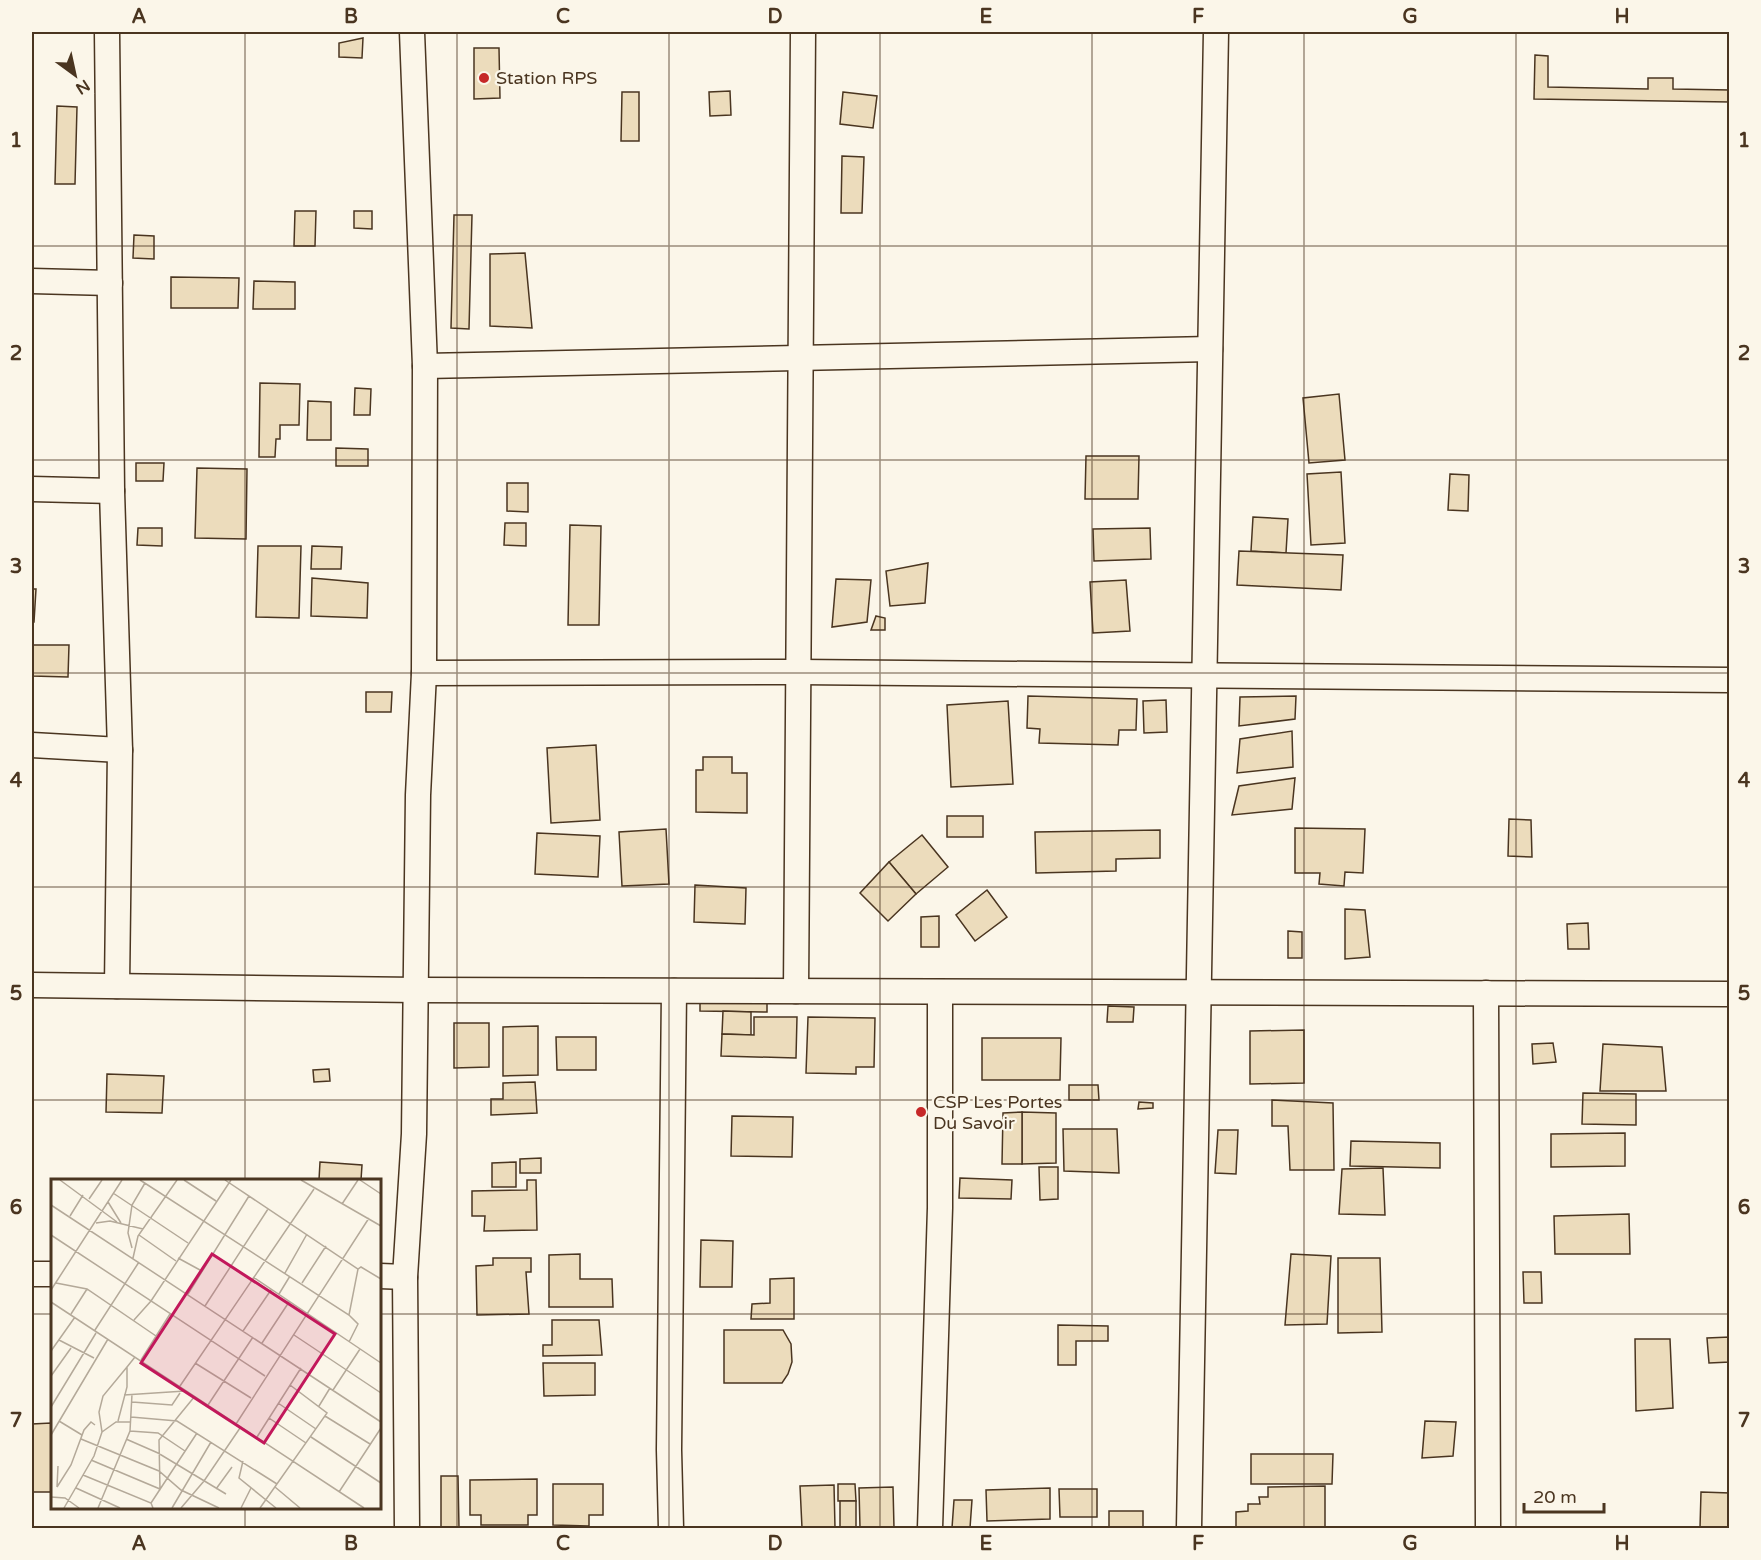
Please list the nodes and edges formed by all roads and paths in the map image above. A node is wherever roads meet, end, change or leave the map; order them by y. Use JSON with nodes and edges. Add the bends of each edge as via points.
{"nodes":[{"id":1,"x":106,"y":32,"type":"edge"},
{"id":2,"x":412,"y":32,"type":"edge"},
{"id":3,"x":803,"y":32,"type":"edge"},
{"id":4,"x":1216,"y":32,"type":"edge"},
{"id":5,"x":32,"y":281,"type":"edge"},
{"id":6,"x":110,"y":283,"type":"junction"},
{"id":7,"x":1210,"y":349,"type":"junction"},
{"id":8,"x":800,"y":358,"type":"junction"},
{"id":9,"x":425,"y":366,"type":"junction"},
{"id":10,"x":32,"y":489,"type":"edge"},
{"id":11,"x":112,"y":491,"type":"junction"},
{"id":12,"x":798,"y":672,"type":"junction"},
{"id":13,"x":424,"y":673,"type":"junction"},
{"id":14,"x":1205,"y":676,"type":"junction"},
{"id":15,"x":1730,"y":680,"type":"edge"},
{"id":16,"x":32,"y":745,"type":"edge"},
{"id":17,"x":120,"y":750,"type":"junction"},
{"id":18,"x":32,"y":985,"type":"edge"},
{"id":19,"x":117,"y":986,"type":"junction"},
{"id":20,"x":417,"y":990,"type":"junction"},
{"id":21,"x":675,"y":991,"type":"junction"},
{"id":22,"x":796,"y":991,"type":"junction"},
{"id":23,"x":940,"y":992,"type":"junction"},
{"id":24,"x":1199,"y":992,"type":"junction"},
{"id":25,"x":1486,"y":993,"type":"junction"},
{"id":26,"x":1730,"y":994,"type":"edge"},
{"id":27,"x":32,"y":1274,"type":"edge"},
{"id":28,"x":51,"y":1274,"type":"edge"},
{"id":29,"x":381,"y":1276,"type":"edge"},
{"id":30,"x":405,"y":1277,"type":"junction"},
{"id":31,"x":407,"y":1528,"type":"edge"},
{"id":32,"x":672,"y":1528,"type":"edge"},
{"id":33,"x":930,"y":1528,"type":"edge"},
{"id":34,"x":1189,"y":1528,"type":"edge"},
{"id":35,"x":1488,"y":1528,"type":"edge"}],
"edges":[{"from":1,"to":6,"type":"street"},
{"from":2,"to":9,"type":"street"},
{"from":3,"to":8,"type":"street"},
{"from":4,"to":7,"type":"street"},
{"from":5,"to":6,"type":"street"},
{"from":6,"to":11,"type":"street"},
{"from":7,"to":8,"type":"street"},
{"from":7,"to":14,"type":"street"},
{"from":8,"to":9,"type":"street"},
{"from":8,"to":12,"type":"street"},
{"from":9,"to":13,"type":"street"},
{"from":10,"to":11,"type":"street"},
{"from":11,"to":17,"type":"street"},
{"from":12,"to":13,"type":"street"},
{"from":12,"to":14,"type":"street"},
{"from":12,"to":22,"type":"street"},
{"from":13,"to":20,"type":"street","via":[[418,795]]},
{"from":14,"to":15,"type":"street"},
{"from":14,"to":24,"type":"street"},
{"from":16,"to":17,"type":"street"},
{"from":17,"to":19,"type":"street"},
{"from":18,"to":19,"type":"street"},
{"from":19,"to":20,"type":"street"},
{"from":20,"to":21,"type":"street"},
{"from":20,"to":30,"type":"street","via":[[414,1134]]},
{"from":21,"to":22,"type":"street"},
{"from":21,"to":32,"type":"street","via":[[669,1450]]},
{"from":22,"to":23,"type":"street"},
{"from":23,"to":24,"type":"street"},
{"from":23,"to":33,"type":"street","via":[[939,1208]]},
{"from":24,"to":25,"type":"street"},
{"from":24,"to":34,"type":"street"},
{"from":25,"to":26,"type":"street"},
{"from":25,"to":35,"type":"street"},
{"from":27,"to":28,"type":"street"},
{"from":29,"to":30,"type":"street"},
{"from":30,"to":31,"type":"street"}]}
